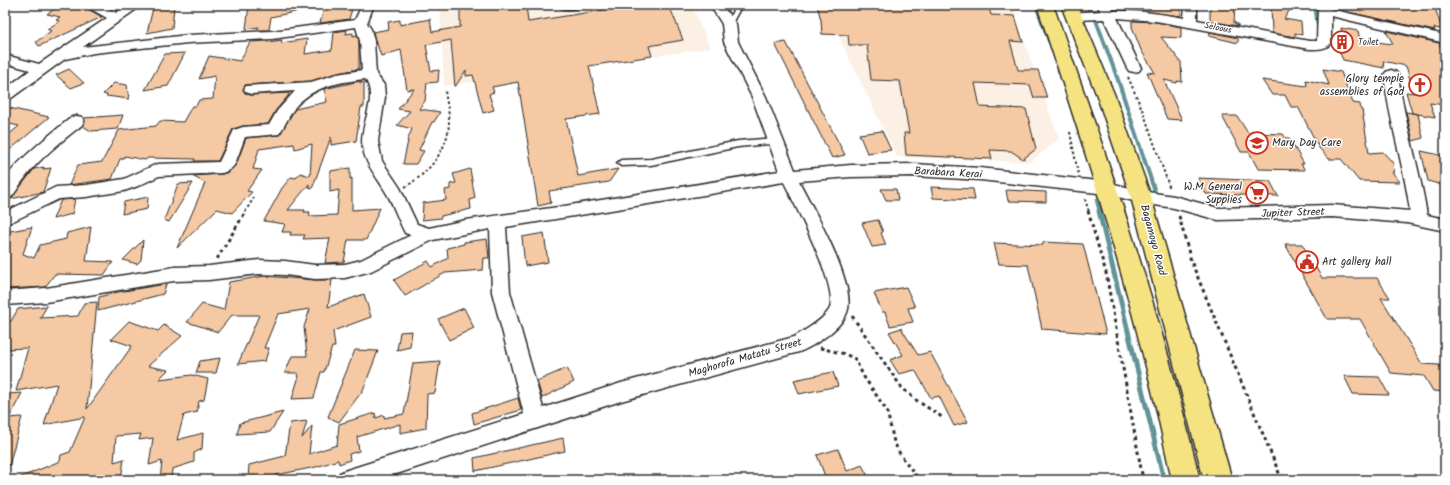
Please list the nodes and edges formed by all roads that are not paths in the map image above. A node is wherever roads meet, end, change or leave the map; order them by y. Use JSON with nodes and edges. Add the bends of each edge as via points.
{"nodes":[{"id":1,"x":94,"y":5,"type":"edge"},
{"id":2,"x":136,"y":5,"type":"edge"},
{"id":3,"x":368,"y":5,"type":"edge"},
{"id":4,"x":581,"y":5,"type":"edge"},
{"id":5,"x":716,"y":5,"type":"edge"},
{"id":6,"x":739,"y":5,"type":"edge"},
{"id":7,"x":1045,"y":5,"type":"edge"},
{"id":8,"x":1191,"y":5,"type":"edge"},
{"id":9,"x":564,"y":7,"type":"dead end"},
{"id":10,"x":1324,"y":8,"type":"edge"},
{"id":11,"x":1072,"y":10,"type":"edge"},
{"id":12,"x":1106,"y":10,"type":"edge"},
{"id":13,"x":116,"y":18,"type":"junction"},
{"id":14,"x":360,"y":23,"type":"junction"},
{"id":15,"x":1190,"y":23,"type":"junction"},
{"id":16,"x":729,"y":24,"type":"junction"},
{"id":17,"x":1445,"y":39,"type":"edge"},
{"id":18,"x":60,"y":56,"type":"junction"},
{"id":19,"x":5,"y":59,"type":"edge"},
{"id":20,"x":41,"y":69,"type":"junction"},
{"id":21,"x":1130,"y":71,"type":"road end"},
{"id":22,"x":368,"y":74,"type":"junction"},
{"id":23,"x":1390,"y":75,"type":"dead end"},
{"id":24,"x":310,"y":86,"type":"junction"},
{"id":25,"x":251,"y":89,"type":"dead end"},
{"id":26,"x":5,"y":96,"type":"edge"},
{"id":27,"x":77,"y":121,"type":"dead end"},
{"id":28,"x":776,"y":141,"type":"junction"},
{"id":29,"x":621,"y":163,"type":"dead end"},
{"id":30,"x":789,"y":176,"type":"junction"},
{"id":31,"x":1107,"y":188,"type":"junction"},
{"id":32,"x":5,"y":195,"type":"edge"},
{"id":33,"x":1141,"y":197,"type":"junction"},
{"id":34,"x":5,"y":219,"type":"edge"},
{"id":35,"x":1420,"y":220,"type":"junction"},
{"id":36,"x":498,"y":222,"type":"junction"},
{"id":37,"x":1445,"y":225,"type":"edge"},
{"id":38,"x":429,"y":234,"type":"junction"},
{"id":39,"x":5,"y":298,"type":"edge"},
{"id":40,"x":536,"y":419,"type":"junction"},
{"id":41,"x":347,"y":480,"type":"edge"},
{"id":42,"x":1186,"y":480,"type":"edge"},
{"id":43,"x":1218,"y":480,"type":"edge"}],
"edges":[{"from":1,"to":13,"type":"street"},
{"from":2,"to":13,"type":"street"},
{"from":3,"to":14,"type":"street"},
{"from":4,"to":9,"type":"lane"},
{"from":5,"to":16,"type":"street","name":"Maghorofa Matatu Street"},
{"from":6,"to":16,"type":"lane"},
{"from":7,"to":31,"type":"highway"},
{"from":8,"to":15,"type":"street"},
{"from":10,"to":15,"type":"street","name":"Seloous","via":[[1324,43],[1320,45]]},
{"from":10,"to":17,"type":"street"},
{"from":11,"to":12,"type":"street","name":"Seloous"},
{"from":11,"to":33,"type":"highway","name":"Bagamoyo Road","via":[[1106,96]]},
{"from":12,"to":15,"type":"street","name":"Seloous"},
{"from":12,"to":21,"type":"street"},
{"from":13,"to":18,"type":"street"},
{"from":14,"to":18,"type":"street","via":[[272,35],[195,38]]},
{"from":14,"to":22,"type":"street","via":[[367,41]]},
{"from":16,"to":28,"type":"street","name":"Maghorofa Matatu Street","via":[[731,42],[759,97]]},
{"from":18,"to":20,"type":"street"},
{"from":19,"to":20,"type":"street"},
{"from":20,"to":26,"type":"street"},
{"from":22,"to":24,"type":"street","via":[[332,78]]},
{"from":22,"to":38,"type":"street","via":[[377,85],[378,97],[370,141],[374,162],[394,192],[411,228]]},
{"from":23,"to":35,"type":"street"},
{"from":24,"to":25,"type":"street"},
{"from":24,"to":34,"type":"street","via":[[284,110],[274,130],[239,134],[228,164],[222,167],[157,170],[124,185],[56,193]]},
{"from":27,"to":32,"type":"street","via":[[31,161]]},
{"from":28,"to":29,"type":"lane","via":[[738,144],[651,162]]},
{"from":28,"to":30,"type":"street","name":"Maghorofa Matatu Street"},
{"from":30,"to":31,"type":"street","name":"Barabara Kerai","via":[[851,171],[914,170],[980,174]]},
{"from":30,"to":36,"type":"street","name":"Barabara Kerai"},
{"from":30,"to":40,"type":"street","name":"Maghorofa Matatu Street","via":[[829,258],[839,292],[839,309],[832,320],[799,344],[621,392]]},
{"from":31,"to":33,"type":"street","name":"Barabara Kerai"},
{"from":31,"to":42,"type":"highway","via":[[1153,342]]},
{"from":33,"to":35,"type":"street","name":"Jupiter Street","via":[[1174,202],[1218,214],[1332,211],[1407,216]]},
{"from":33,"to":43,"type":"highway","name":"Bagamoyo Road"},
{"from":35,"to":37,"type":"street","name":"Jupiter Street"},
{"from":36,"to":38,"type":"street","name":"Barabara Kerai"},
{"from":36,"to":40,"type":"street","via":[[501,292]]},
{"from":38,"to":39,"type":"street","via":[[365,266],[345,272],[259,267],[174,274],[46,295]]},
{"from":40,"to":41,"type":"street","name":"Maghorofa Matatu Street"}]}
